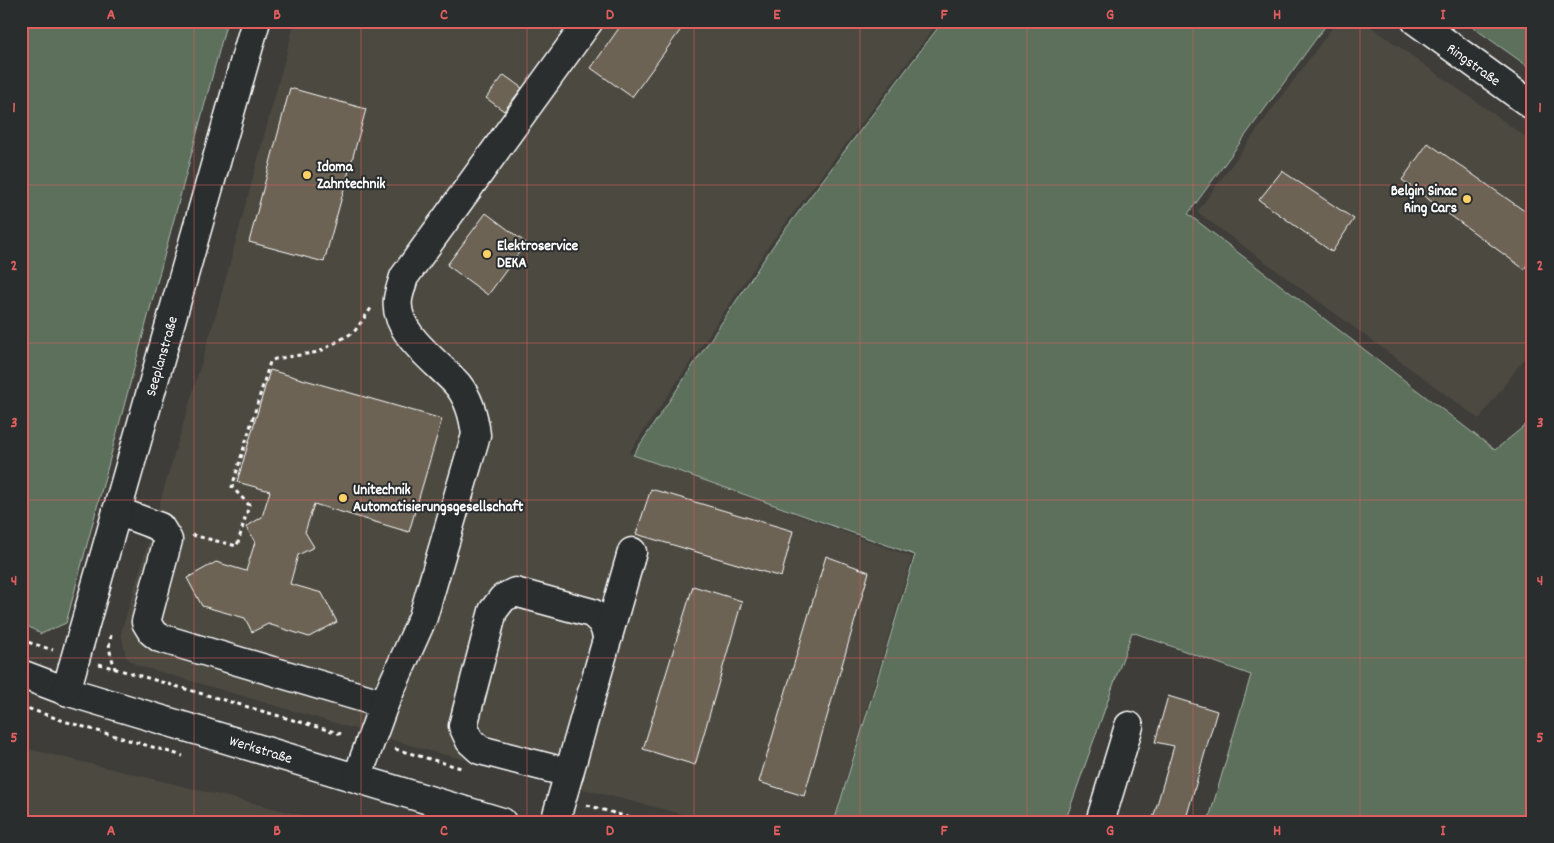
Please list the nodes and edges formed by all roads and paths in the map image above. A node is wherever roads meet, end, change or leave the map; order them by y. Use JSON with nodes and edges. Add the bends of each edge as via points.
{"nodes":[{"id":1,"x":256,"y":21,"type":"edge"},
{"id":2,"x":589,"y":21,"type":"edge"},
{"id":3,"x":1416,"y":21,"type":"edge"},
{"id":4,"x":1533,"y":106,"type":"edge"},
{"id":5,"x":404,"y":277,"type":"junction"},
{"id":6,"x":117,"y":512,"type":"junction"},
{"id":7,"x":160,"y":527,"type":"junction"},
{"id":8,"x":632,"y":552,"type":"dead end"},
{"id":9,"x":608,"y":637,"type":"junction"},
{"id":10,"x":21,"y":640,"type":"edge"},
{"id":11,"x":76,"y":657,"type":"junction"},
{"id":12,"x":21,"y":674,"type":"edge"},
{"id":13,"x":66,"y":691,"type":"junction"},
{"id":14,"x":384,"y":704,"type":"junction"},
{"id":15,"x":1129,"y":726,"type":"dead end"},
{"id":16,"x":370,"y":742,"type":"junction"},
{"id":17,"x":462,"y":769,"type":"dead end"},
{"id":18,"x":357,"y":778,"type":"junction"},
{"id":19,"x":562,"y":798,"type":"edge"},
{"id":20,"x":502,"y":822,"type":"edge"},
{"id":21,"x":644,"y":822,"type":"edge"},
{"id":22,"x":1100,"y":822,"type":"edge"}],
"edges":[{"from":1,"to":6,"type":"street","name":"Seeplanstraße"},
{"from":2,"to":5,"type":"street"},
{"from":3,"to":4,"type":"street","name":"Ringstraße"},
{"from":5,"to":7,"type":"path","via":[[390,283],[354,332],[319,352],[275,359],[267,366],[232,487],[249,505],[237,546]]},
{"from":5,"to":14,"type":"street","via":[[398,300],[402,321],[412,339],[459,387],[472,410],[476,435],[423,616]]},
{"from":6,"to":7,"type":"street"},
{"from":6,"to":11,"type":"street","name":"Seeplanstraße"},
{"from":7,"to":14,"type":"street","via":[[168,540],[146,622],[152,632],[160,638]]},
{"from":8,"to":9,"type":"street"},
{"from":9,"to":19,"type":"street"},
{"from":9,"to":19,"type":"street","via":[[602,622],[592,612],[515,592],[503,598],[493,611],[463,726],[470,741],[480,750]]},
{"from":10,"to":11,"type":"path"},
{"from":11,"to":13,"type":"street","name":"Seeplanstraße"},
{"from":11,"to":16,"type":"path"},
{"from":12,"to":13,"type":"street","name":"Werkstraße"},
{"from":13,"to":18,"type":"street","name":"Werkstraße"},
{"from":14,"to":16,"type":"street"},
{"from":15,"to":22,"type":"street"},
{"from":16,"to":17,"type":"path"},
{"from":16,"to":18,"type":"street"},
{"from":18,"to":20,"type":"street","name":"Werkstraße"},
{"from":19,"to":21,"type":"path"}]}
